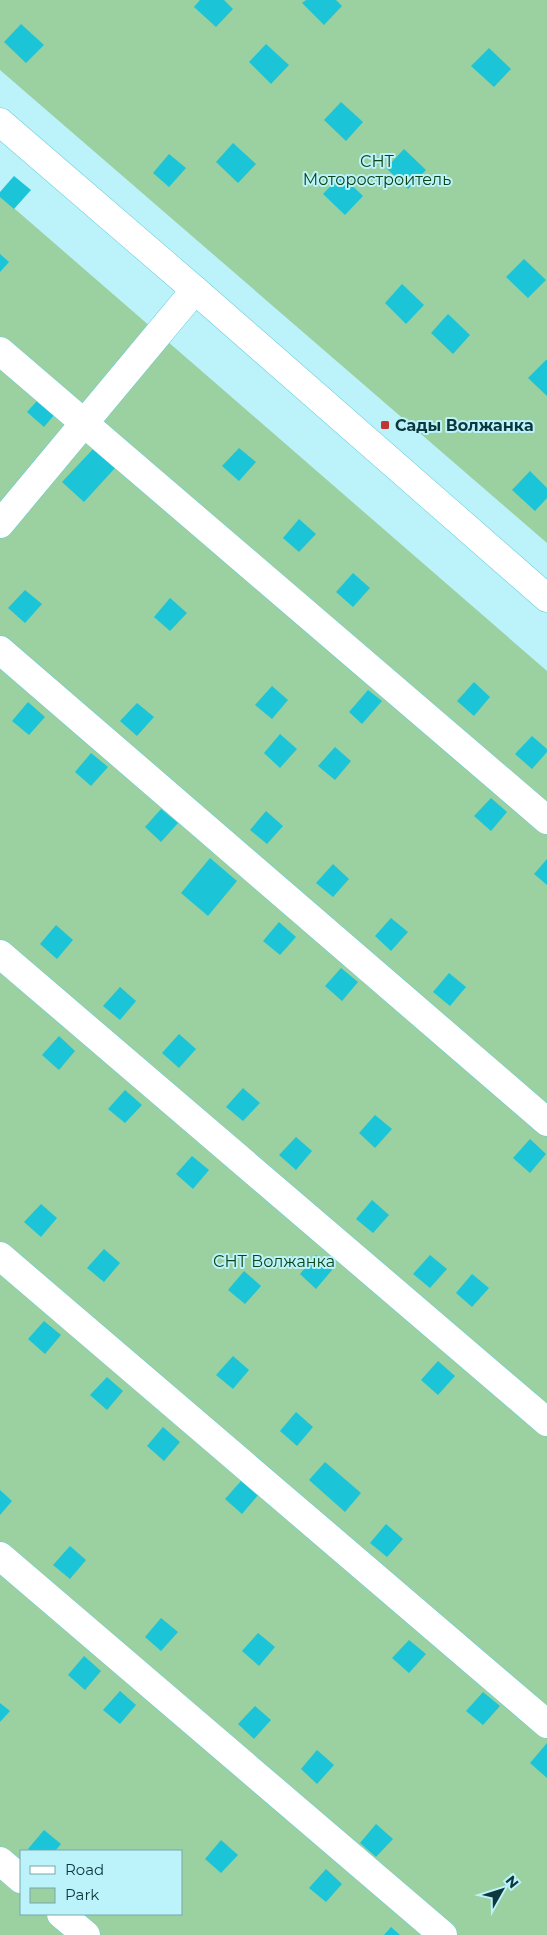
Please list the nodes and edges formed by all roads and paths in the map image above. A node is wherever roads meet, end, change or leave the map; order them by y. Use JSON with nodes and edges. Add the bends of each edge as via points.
{"nodes":[{"id":1,"x":0,"y":122,"type":"edge"},
{"id":2,"x":196,"y":290,"type":"junction"},
{"id":3,"x":0,"y":351,"type":"edge"},
{"id":4,"x":84,"y":423,"type":"junction"},
{"id":5,"x":0,"y":524,"type":"edge"},
{"id":6,"x":547,"y":598,"type":"edge"},
{"id":7,"x":0,"y":650,"type":"edge"},
{"id":8,"x":547,"y":820,"type":"edge"},
{"id":9,"x":0,"y":954,"type":"edge"},
{"id":10,"x":547,"y":1122,"type":"edge"},
{"id":11,"x":0,"y":1256,"type":"edge"},
{"id":12,"x":547,"y":1422,"type":"edge"},
{"id":13,"x":0,"y":1556,"type":"edge"},
{"id":14,"x":547,"y":1724,"type":"edge"},
{"id":15,"x":0,"y":1861,"type":"edge"},
{"id":16,"x":20,"y":1878,"type":"edge"},
{"id":17,"x":62,"y":1915,"type":"edge"},
{"id":18,"x":86,"y":1935,"type":"edge"},
{"id":19,"x":443,"y":1935,"type":"edge"}],
"edges":[{"from":1,"to":2,"type":"street"},
{"from":2,"to":4,"type":"street"},
{"from":2,"to":6,"type":"street"},
{"from":3,"to":4,"type":"street"},
{"from":4,"to":5,"type":"street"},
{"from":4,"to":8,"type":"street"},
{"from":7,"to":10,"type":"street"},
{"from":9,"to":12,"type":"street"},
{"from":11,"to":14,"type":"street"},
{"from":13,"to":19,"type":"street"},
{"from":15,"to":16,"type":"street"},
{"from":17,"to":18,"type":"street"}]}
